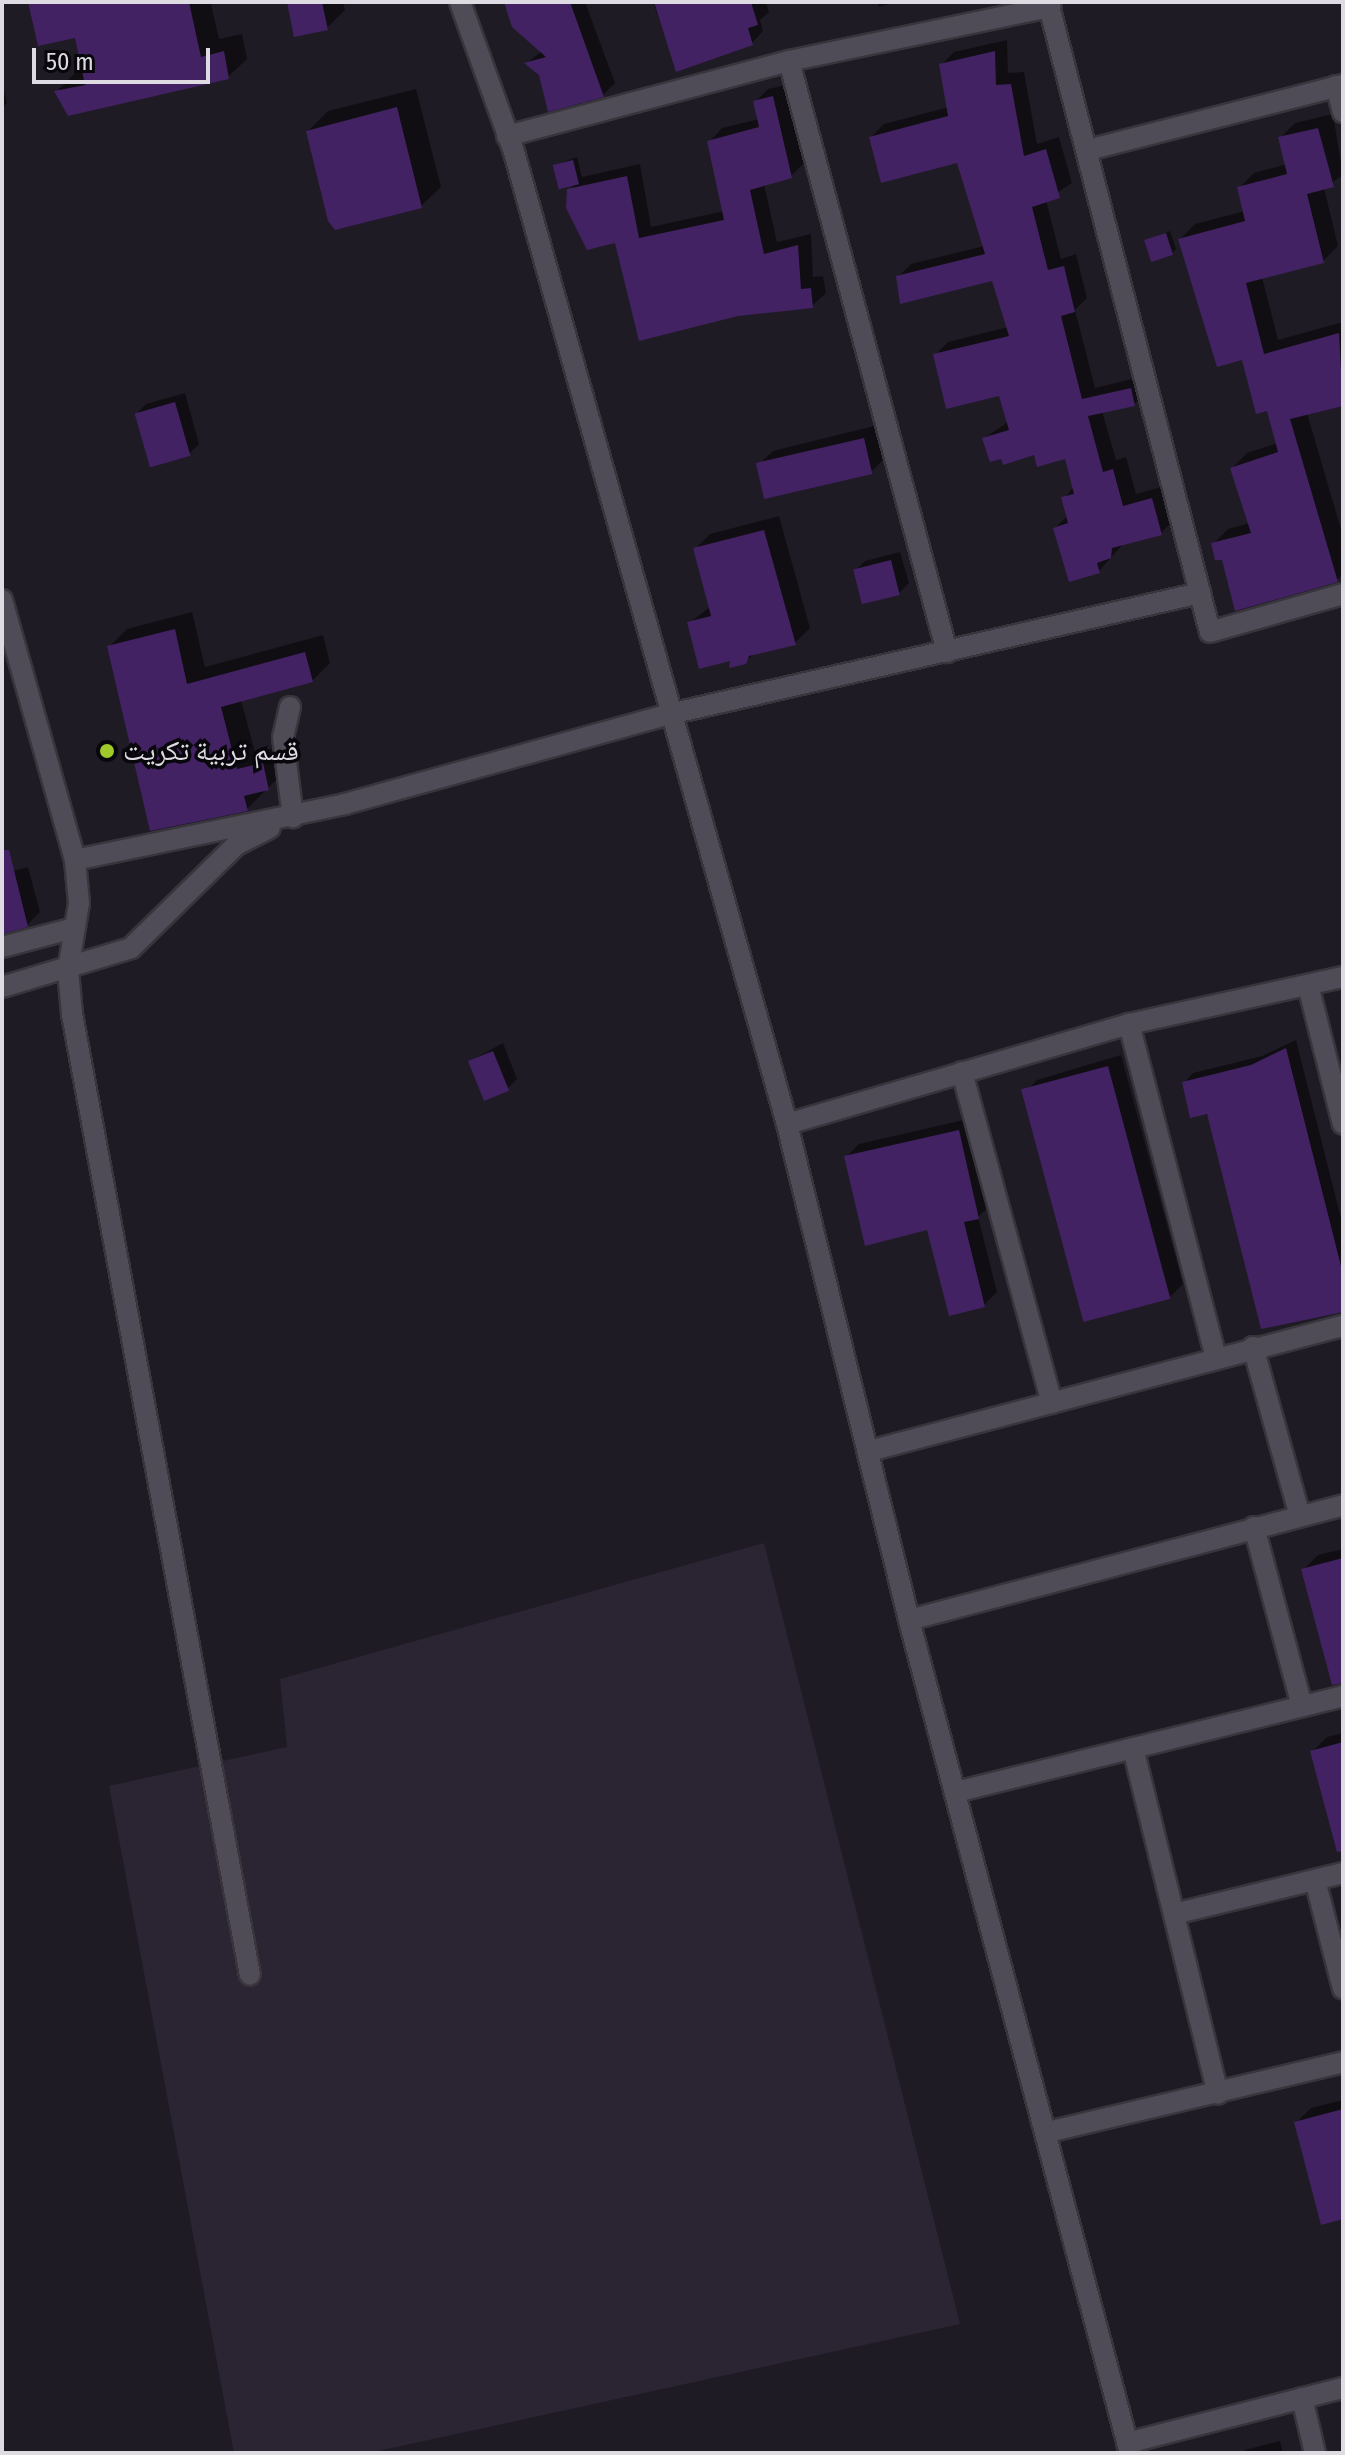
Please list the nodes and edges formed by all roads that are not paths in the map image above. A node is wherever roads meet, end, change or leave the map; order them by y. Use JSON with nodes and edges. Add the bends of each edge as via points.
{"nodes":[{"id":1,"x":460,"y":2,"type":"edge"},
{"id":2,"x":1049,"y":5,"type":"edge"},
{"id":3,"x":789,"y":61,"type":"junction"},
{"id":4,"x":1340,"y":86,"type":"edge"},
{"id":5,"x":1343,"y":112,"type":"edge"},
{"id":6,"x":507,"y":136,"type":"junction"},
{"id":7,"x":1088,"y":150,"type":"junction"},
{"id":8,"x":1200,"y":593,"type":"junction"},
{"id":9,"x":1343,"y":594,"type":"edge"},
{"id":10,"x":2,"y":600,"type":"edge"},
{"id":11,"x":947,"y":652,"type":"junction"},
{"id":12,"x":290,"y":707,"type":"dead end"},
{"id":13,"x":670,"y":714,"type":"junction"},
{"id":14,"x":293,"y":817,"type":"junction"},
{"id":15,"x":75,"y":860,"type":"junction"},
{"id":16,"x":74,"y":928,"type":"junction"},
{"id":17,"x":2,"y":947,"type":"edge"},
{"id":18,"x":68,"y":970,"type":"junction"},
{"id":19,"x":1343,"y":977,"type":"edge"},
{"id":20,"x":1308,"y":985,"type":"junction"},
{"id":21,"x":2,"y":987,"type":"edge"},
{"id":22,"x":1129,"y":1024,"type":"junction"},
{"id":23,"x":962,"y":1072,"type":"junction"},
{"id":24,"x":787,"y":1124,"type":"junction"},
{"id":25,"x":1343,"y":1124,"type":"edge"},
{"id":26,"x":1343,"y":1326,"type":"edge"},
{"id":27,"x":1253,"y":1347,"type":"junction"},
{"id":28,"x":1216,"y":1357,"type":"junction"},
{"id":29,"x":1052,"y":1403,"type":"junction"},
{"id":30,"x":869,"y":1451,"type":"junction"},
{"id":31,"x":1343,"y":1505,"type":"edge"},
{"id":32,"x":1300,"y":1516,"type":"junction"},
{"id":33,"x":1254,"y":1527,"type":"junction"},
{"id":34,"x":909,"y":1620,"type":"junction"},
{"id":35,"x":1343,"y":1696,"type":"edge"},
{"id":36,"x":1302,"y":1706,"type":"junction"},
{"id":37,"x":1133,"y":1748,"type":"junction"},
{"id":38,"x":956,"y":1792,"type":"junction"},
{"id":39,"x":1343,"y":1873,"type":"edge"},
{"id":40,"x":1315,"y":1880,"type":"junction"},
{"id":41,"x":1174,"y":1914,"type":"junction"},
{"id":42,"x":250,"y":1975,"type":"dead end"},
{"id":43,"x":1343,"y":1988,"type":"edge"},
{"id":44,"x":1343,"y":2062,"type":"edge"},
{"id":45,"x":1218,"y":2094,"type":"junction"},
{"id":46,"x":1048,"y":2132,"type":"junction"},
{"id":47,"x":1343,"y":2388,"type":"edge"},
{"id":48,"x":1302,"y":2398,"type":"junction"},
{"id":49,"x":1128,"y":2448,"type":"edge"},
{"id":50,"x":1315,"y":2453,"type":"edge"}],
"edges":[{"from":1,"to":6,"type":"street"},
{"from":2,"to":3,"type":"street"},
{"from":2,"to":7,"type":"street"},
{"from":3,"to":6,"type":"street"},
{"from":3,"to":11,"type":"street"},
{"from":4,"to":5,"type":"street"},
{"from":4,"to":7,"type":"street"},
{"from":6,"to":13,"type":"street"},
{"from":7,"to":8,"type":"street"},
{"from":8,"to":9,"type":"street","via":[[1210,632]]},
{"from":8,"to":11,"type":"street"},
{"from":10,"to":15,"type":"street"},
{"from":11,"to":13,"type":"street"},
{"from":12,"to":14,"type":"street","via":[[283,737]]},
{"from":13,"to":14,"type":"street"},
{"from":13,"to":24,"type":"street"},
{"from":14,"to":15,"type":"street"},
{"from":14,"to":18,"type":"street","via":[[236,845],[131,948]]},
{"from":15,"to":16,"type":"street","via":[[79,903]]},
{"from":16,"to":17,"type":"street"},
{"from":16,"to":18,"type":"street"},
{"from":18,"to":21,"type":"street"},
{"from":18,"to":42,"type":"street"},
{"from":19,"to":20,"type":"street"},
{"from":20,"to":22,"type":"street"},
{"from":20,"to":25,"type":"street"},
{"from":22,"to":23,"type":"street"},
{"from":22,"to":28,"type":"street"},
{"from":23,"to":24,"type":"street"},
{"from":23,"to":29,"type":"street"},
{"from":24,"to":30,"type":"street"},
{"from":26,"to":27,"type":"street"},
{"from":27,"to":28,"type":"street"},
{"from":27,"to":32,"type":"street"},
{"from":28,"to":29,"type":"street"},
{"from":29,"to":30,"type":"street"},
{"from":30,"to":34,"type":"street"},
{"from":31,"to":32,"type":"street"},
{"from":32,"to":33,"type":"street"},
{"from":33,"to":34,"type":"street"},
{"from":33,"to":36,"type":"street"},
{"from":34,"to":38,"type":"street"},
{"from":35,"to":36,"type":"street"},
{"from":36,"to":37,"type":"street"},
{"from":37,"to":38,"type":"street"},
{"from":37,"to":41,"type":"street"},
{"from":38,"to":46,"type":"street"},
{"from":39,"to":40,"type":"street"},
{"from":40,"to":41,"type":"street"},
{"from":40,"to":43,"type":"street"},
{"from":41,"to":45,"type":"street"},
{"from":44,"to":45,"type":"street"},
{"from":45,"to":46,"type":"street"},
{"from":46,"to":49,"type":"street"},
{"from":47,"to":48,"type":"street"},
{"from":48,"to":49,"type":"street"},
{"from":48,"to":50,"type":"street"}]}
